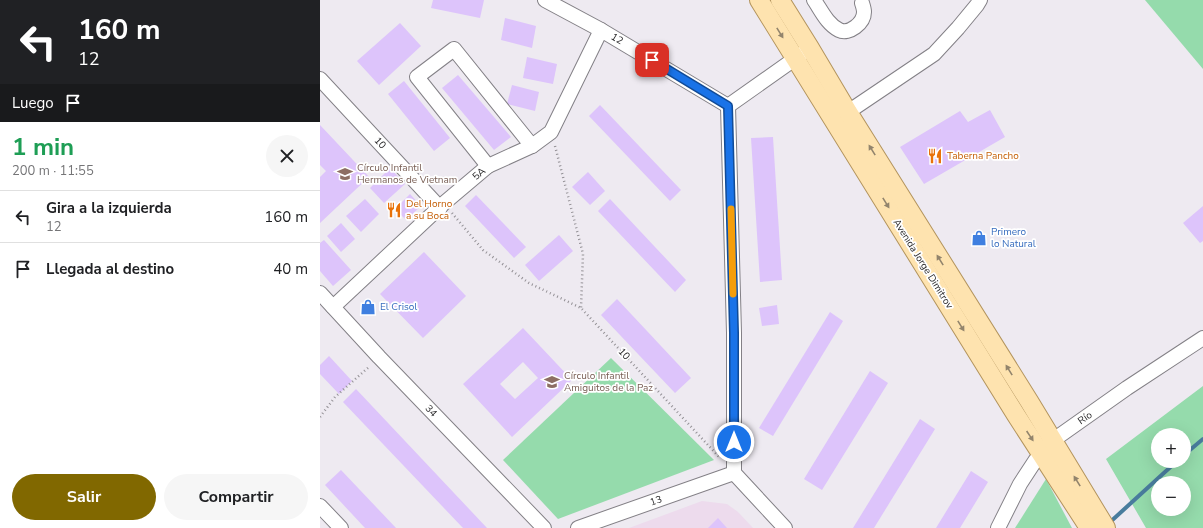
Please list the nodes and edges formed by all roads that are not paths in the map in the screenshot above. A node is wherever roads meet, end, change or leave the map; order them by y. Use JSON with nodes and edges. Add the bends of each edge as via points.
{"nodes":[{"id":1,"x":545,"y":0,"type":"edge"},
{"id":2,"x":759,"y":0,"type":"edge"},
{"id":3,"x":780,"y":0,"type":"edge"},
{"id":4,"x":814,"y":0,"type":"edge"},
{"id":5,"x":980,"y":0,"type":"edge"},
{"id":6,"x":862,"y":3,"type":"dead end"},
{"id":7,"x":601,"y":30,"type":"junction"},
{"id":8,"x":803,"y":53,"type":"junction"},
{"id":9,"x":320,"y":79,"type":"edge"},
{"id":10,"x":728,"y":106,"type":"junction"},
{"id":11,"x":842,"y":117,"type":"junction"},
{"id":12,"x":532,"y":146,"type":"junction"},
{"id":13,"x":488,"y":166,"type":"junction"},
{"id":14,"x":442,"y":206,"type":"junction"},
{"id":15,"x":320,"y":293,"type":"edge"},
{"id":16,"x":333,"y":307,"type":"junction"},
{"id":17,"x":1203,"y":338,"type":"edge"},
{"id":18,"x":1047,"y":447,"type":"junction"},
{"id":19,"x":734,"y":473,"type":"junction"},
{"id":20,"x":320,"y":506,"type":"edge"},
{"id":21,"x":1094,"y":523,"type":"edge"},
{"id":22,"x":341,"y":528,"type":"edge"},
{"id":23,"x":544,"y":528,"type":"edge"},
{"id":24,"x":578,"y":528,"type":"edge"},
{"id":25,"x":785,"y":528,"type":"edge"},
{"id":26,"x":998,"y":528,"type":"edge"}],
"edges":[{"from":1,"to":7,"type":"street","name":"12"},
{"from":2,"to":8,"type":"main road","name":"Avenida Jorge Dimitrov","one_way":true},
{"from":3,"to":8,"type":"main road","name":"Avenida Jorge Dimitrov"},
{"from":4,"to":6,"type":"street","via":[[829,22],[844,31],[855,27],[863,18]]},
{"from":5,"to":11,"type":"street","via":[[934,54]]},
{"from":7,"to":10,"type":"street","name":"12"},
{"from":7,"to":12,"type":"street","name":"5A","via":[[551,132]]},
{"from":8,"to":10,"type":"street"},
{"from":8,"to":11,"type":"main road","name":"Avenida Jorge Dimitrov"},
{"from":9,"to":14,"type":"street","name":"10"},
{"from":10,"to":19,"type":"street","via":[[734,333]]},
{"from":11,"to":18,"type":"main road","name":"Avenida Jorge Dimitrov","via":[[1012,408]]},
{"from":12,"to":13,"type":"street","name":"5A"},
{"from":12,"to":13,"type":"street","via":[[454,49],[417,77]]},
{"from":13,"to":14,"type":"street","name":"5A"},
{"from":14,"to":16,"type":"street","name":"5A"},
{"from":15,"to":16,"type":"street","name":"34"},
{"from":16,"to":23,"type":"street","name":"34"},
{"from":17,"to":18,"type":"street","name":"Río","via":[[1127,388]]},
{"from":18,"to":21,"type":"main road","name":"Avenida Jorge Dimitrov"},
{"from":18,"to":26,"type":"street","name":"Río","via":[[1020,484]]},
{"from":19,"to":24,"type":"street","name":"13"},
{"from":19,"to":25,"type":"street"},
{"from":20,"to":22,"type":"street"}]}
